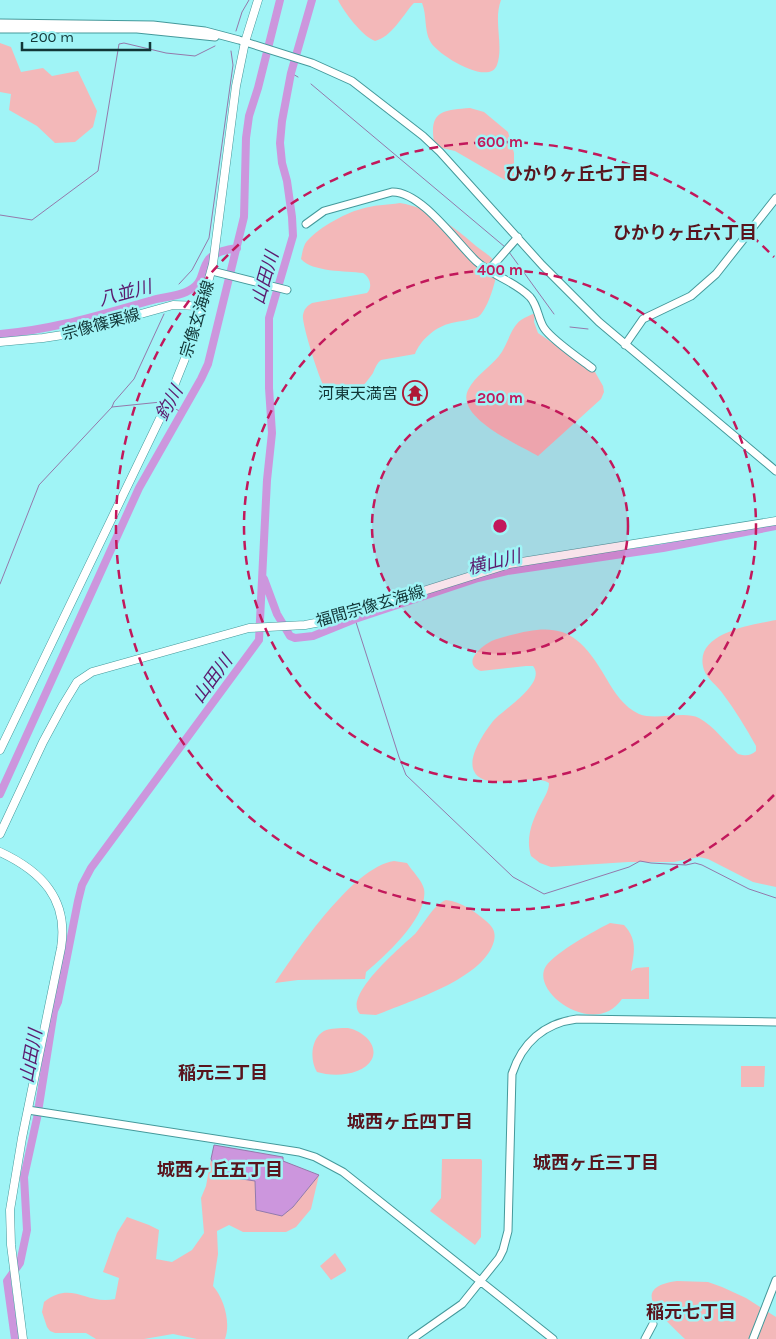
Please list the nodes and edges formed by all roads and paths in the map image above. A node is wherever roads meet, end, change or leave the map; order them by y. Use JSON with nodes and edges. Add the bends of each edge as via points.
{"nodes":[{"id":1,"x":258,"y":0,"type":"edge"},
{"id":2,"x":0,"y":23,"type":"edge"},
{"id":3,"x":0,"y":29,"type":"edge"},
{"id":4,"x":245,"y":42,"type":"junction"},
{"id":5,"x":776,"y":198,"type":"edge"},
{"id":6,"x":306,"y":224,"type":"dead end"},
{"id":7,"x":518,"y":237,"type":"junction"},
{"id":8,"x":213,"y":269,"type":"junction"},
{"id":9,"x":488,"y":271,"type":"junction"},
{"id":10,"x":286,"y":289,"type":"dead end"},
{"id":11,"x":202,"y":306,"type":"junction"},
{"id":12,"x":0,"y":342,"type":"edge"},
{"id":13,"x":624,"y":344,"type":"junction"},
{"id":14,"x":592,"y":368,"type":"dead end"},
{"id":15,"x":776,"y":471,"type":"edge"},
{"id":16,"x":776,"y":521,"type":"edge"},
{"id":17,"x":0,"y":750,"type":"edge"},
{"id":18,"x":0,"y":834,"type":"edge"},
{"id":19,"x":0,"y":852,"type":"edge"},
{"id":20,"x":776,"y":1022,"type":"edge"},
{"id":21,"x":29,"y":1111,"type":"junction"},
{"id":22,"x":776,"y":1280,"type":"edge"},
{"id":23,"x":480,"y":1282,"type":"junction"},
{"id":24,"x":653,"y":1324,"type":"dead end"},
{"id":25,"x":23,"y":1339,"type":"edge"},
{"id":26,"x":412,"y":1339,"type":"edge"},
{"id":27,"x":553,"y":1339,"type":"edge"},
{"id":28,"x":646,"y":1339,"type":"edge"},
{"id":29,"x":754,"y":1339,"type":"edge"}],
"edges":[{"from":1,"to":4,"type":"main road","name":"宗像玄海線"},
{"from":2,"to":4,"type":"street","via":[[153,25],[205,31]]},
{"from":3,"to":4,"type":"street","via":[[137,29]]},
{"from":4,"to":7,"type":"street","via":[[304,60],[352,81],[423,136]]},
{"from":4,"to":8,"type":"main road","name":"宗像玄海線","via":[[232,110]]},
{"from":5,"to":13,"type":"street","via":[[706,285],[691,296],[643,319]]},
{"from":6,"to":9,"type":"street","via":[[324,210],[392,192],[403,193],[443,224]]},
{"from":7,"to":9,"type":"street"},
{"from":7,"to":13,"type":"street","via":[[566,290]]},
{"from":8,"to":10,"type":"street"},
{"from":8,"to":11,"type":"main road","name":"宗像玄海線"},
{"from":9,"to":14,"type":"street","via":[[530,297],[545,329]]},
{"from":11,"to":12,"type":"main road","name":"宗像篠栗線","via":[[173,305],[69,334]]},
{"from":11,"to":17,"type":"main road","name":"宗像玄海線","via":[[166,406]]},
{"from":13,"to":15,"type":"street"},
{"from":16,"to":18,"type":"main road","name":"福間宗像玄海線","via":[[509,564],[331,620],[252,627],[92,672],[80,679],[71,691]]},
{"from":19,"to":21,"type":"main road","via":[[22,863],[45,883],[58,906],[62,924]]},
{"from":20,"to":23,"type":"street","via":[[577,1019],[561,1022],[538,1034],[521,1052],[512,1074],[507,1240],[499,1258]]},
{"from":21,"to":23,"type":"street","via":[[315,1157],[343,1172]]},
{"from":21,"to":25,"type":"main road","via":[[10,1219]]},
{"from":22,"to":29,"type":"street"},
{"from":23,"to":26,"type":"street","via":[[456,1309]]},
{"from":23,"to":27,"type":"street"},
{"from":24,"to":28,"type":"street"}]}
